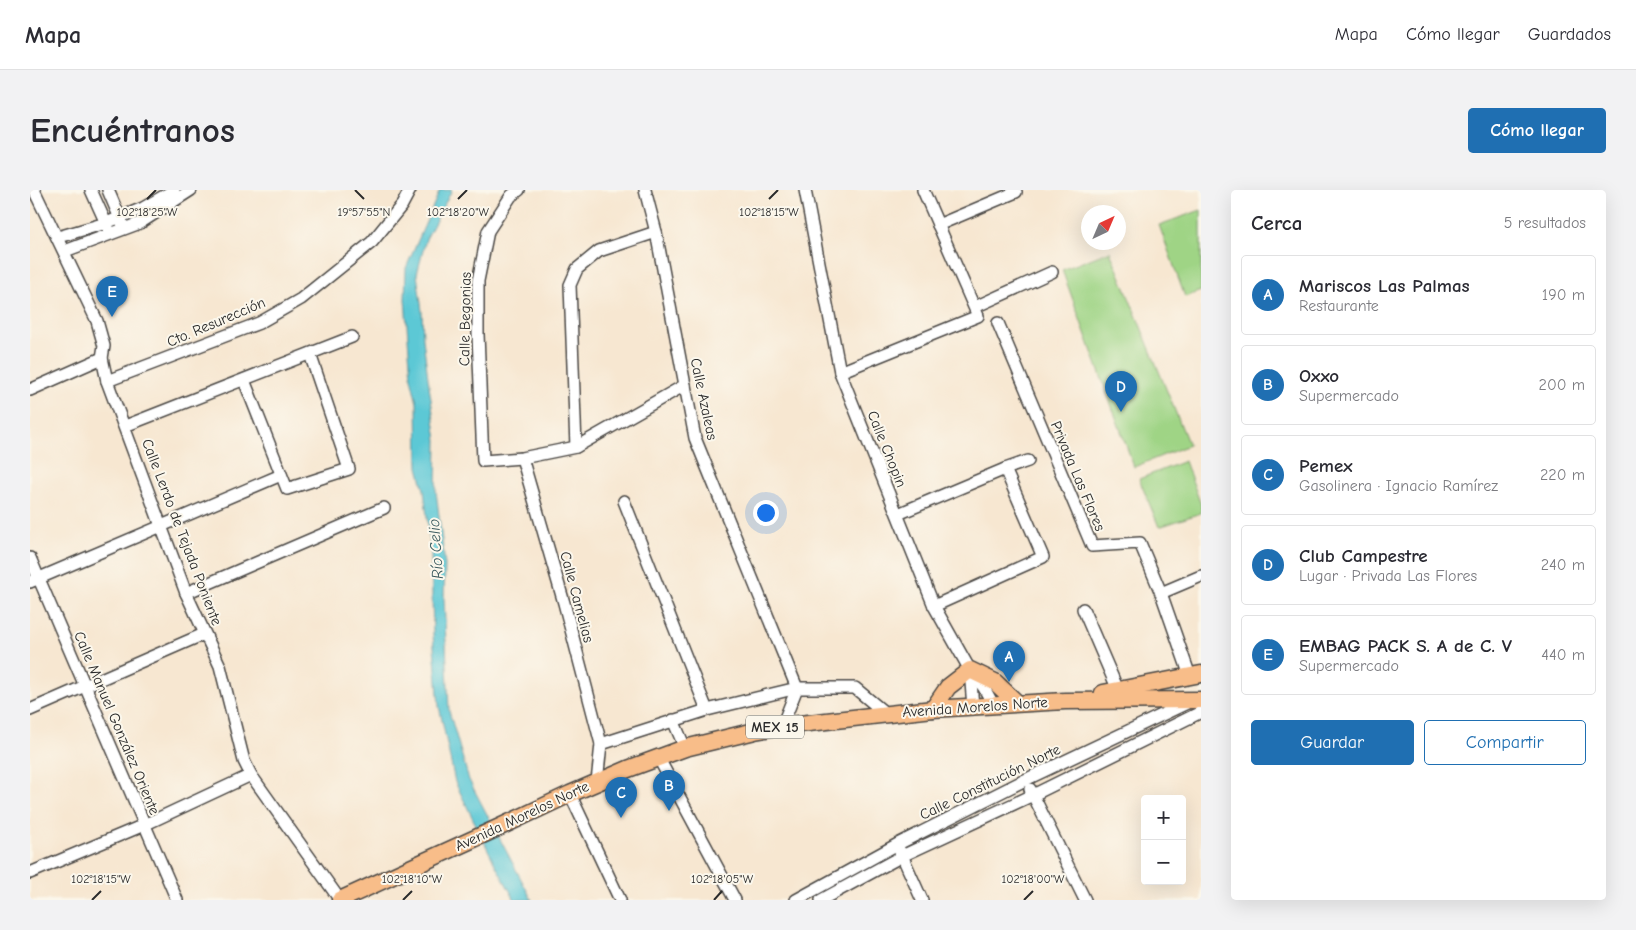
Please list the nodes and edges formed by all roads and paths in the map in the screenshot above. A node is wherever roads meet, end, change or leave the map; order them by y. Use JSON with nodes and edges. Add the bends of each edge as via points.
{"nodes":[{"id":1,"x":91,"y":190,"type":"edge"},
{"id":2,"x":108,"y":190,"type":"edge"},
{"id":3,"x":174,"y":190,"type":"edge"},
{"id":4,"x":191,"y":190,"type":"edge"},
{"id":5,"x":410,"y":190,"type":"edge"},
{"id":6,"x":518,"y":190,"type":"edge"},
{"id":7,"x":645,"y":190,"type":"edge"},
{"id":8,"x":805,"y":190,"type":"edge"},
{"id":9,"x":923,"y":190,"type":"edge"},
{"id":10,"x":1016,"y":192,"type":"dead end"},
{"id":11,"x":33,"y":193,"type":"edge"},
{"id":12,"x":120,"y":217,"type":"junction"},
{"id":13,"x":106,"y":223,"type":"junction"},
{"id":14,"x":938,"y":225,"type":"junction"},
{"id":15,"x":125,"y":229,"type":"junction"},
{"id":16,"x":656,"y":232,"type":"junction"},
{"id":17,"x":111,"y":234,"type":"junction"},
{"id":18,"x":58,"y":237,"type":"junction"},
{"id":19,"x":65,"y":251,"type":"junction"},
{"id":20,"x":1052,"y":272,"type":"dead end"},
{"id":21,"x":976,"y":312,"type":"junction"},
{"id":22,"x":998,"y":323,"type":"dead end"},
{"id":23,"x":352,"y":337,"type":"dead end"},
{"id":24,"x":310,"y":354,"type":"junction"},
{"id":25,"x":102,"y":358,"type":"junction"},
{"id":26,"x":840,"y":372,"type":"junction"},
{"id":27,"x":244,"y":380,"type":"junction"},
{"id":28,"x":107,"y":381,"type":"junction"},
{"id":29,"x":685,"y":385,"type":"junction"},
{"id":30,"x":30,"y":390,"type":"edge"},
{"id":31,"x":125,"y":426,"type":"junction"},
{"id":32,"x":576,"y":448,"type":"junction"},
{"id":33,"x":522,"y":458,"type":"junction"},
{"id":34,"x":1028,"y":461,"type":"dead end"},
{"id":35,"x":1005,"y":469,"type":"junction"},
{"id":36,"x":281,"y":475,"type":"junction"},
{"id":37,"x":624,"y":501,"type":"dead end"},
{"id":38,"x":384,"y":508,"type":"dead end"},
{"id":39,"x":898,"y":514,"type":"junction"},
{"id":40,"x":162,"y":525,"type":"junction"},
{"id":41,"x":30,"y":558,"type":"edge"},
{"id":42,"x":1201,"y":576,"type":"edge"},
{"id":43,"x":34,"y":580,"type":"edge"},
{"id":44,"x":186,"y":593,"type":"junction"},
{"id":45,"x":1161,"y":593,"type":"junction"},
{"id":46,"x":934,"y":606,"type":"junction"},
{"id":47,"x":1083,"y":609,"type":"dead end"},
{"id":48,"x":204,"y":634,"type":"junction"},
{"id":49,"x":970,"y":670,"type":"junction"},
{"id":50,"x":1196,"y":675,"type":"edge"},
{"id":51,"x":85,"y":685,"type":"junction"},
{"id":52,"x":797,"y":688,"type":"junction"},
{"id":53,"x":1118,"y":690,"type":"junction"},
{"id":54,"x":1064,"y":701,"type":"junction"},
{"id":55,"x":1200,"y":702,"type":"edge"},
{"id":56,"x":1017,"y":703,"type":"junction"},
{"id":57,"x":994,"y":706,"type":"junction"},
{"id":58,"x":973,"y":707,"type":"junction"},
{"id":59,"x":933,"y":709,"type":"junction"},
{"id":60,"x":30,"y":710,"type":"edge"},
{"id":61,"x":707,"y":710,"type":"junction"},
{"id":62,"x":885,"y":713,"type":"junction"},
{"id":63,"x":673,"y":720,"type":"junction"},
{"id":64,"x":782,"y":726,"type":"junction"},
{"id":65,"x":601,"y":744,"type":"junction"},
{"id":66,"x":685,"y":748,"type":"junction"},
{"id":67,"x":658,"y":757,"type":"junction"},
{"id":68,"x":251,"y":776,"type":"junction"},
{"id":69,"x":1026,"y":780,"type":"junction"},
{"id":70,"x":597,"y":782,"type":"junction"},
{"id":71,"x":570,"y":794,"type":"junction"},
{"id":72,"x":1033,"y":795,"type":"junction"},
{"id":73,"x":144,"y":825,"type":"junction"},
{"id":74,"x":898,"y":844,"type":"junction"},
{"id":75,"x":902,"y":856,"type":"junction"},
{"id":76,"x":30,"y":873,"type":"edge"},
{"id":77,"x":1083,"y":899,"type":"edge"},
{"id":78,"x":177,"y":900,"type":"edge"},
{"id":79,"x":340,"y":900,"type":"edge"},
{"id":80,"x":620,"y":900,"type":"edge"},
{"id":81,"x":736,"y":900,"type":"edge"},
{"id":82,"x":796,"y":900,"type":"edge"},
{"id":83,"x":821,"y":900,"type":"edge"},
{"id":84,"x":922,"y":900,"type":"edge"}],
"edges":[{"from":1,"to":13,"type":"street"},
{"from":2,"to":12,"type":"street"},
{"from":3,"to":12,"type":"street"},
{"from":4,"to":15,"type":"street"},
{"from":5,"to":28,"type":"street","name":"Cto. Resurección","via":[[372,242],[301,299],[259,323]]},
{"from":6,"to":33,"type":"street","name":"Calle Begonias","via":[[488,231],[478,280],[478,334],[483,460]]},
{"from":7,"to":16,"type":"street","name":"Calle Azaleas"},
{"from":8,"to":26,"type":"street","name":"Calle Chopin"},
{"from":9,"to":14,"type":"street"},
{"from":10,"to":14,"type":"street"},
{"from":11,"to":18,"type":"street","name":"Calle Lerdo de Tejada Poniente"},
{"from":12,"to":13,"type":"street"},
{"from":12,"to":15,"type":"street"},
{"from":13,"to":17,"type":"street"},
{"from":13,"to":18,"type":"street"},
{"from":14,"to":21,"type":"street"},
{"from":15,"to":17,"type":"street"},
{"from":16,"to":29,"type":"street","name":"Calle Azaleas"},
{"from":16,"to":32,"type":"street","via":[[599,251],[576,269],[570,285]]},
{"from":17,"to":19,"type":"street"},
{"from":18,"to":19,"type":"street","name":"Calle Lerdo de Tejada Poniente"},
{"from":19,"to":25,"type":"street","name":"Calle Lerdo de Tejada Poniente","via":[[97,321],[104,346]]},
{"from":20,"to":21,"type":"street"},
{"from":21,"to":26,"type":"street"},
{"from":22,"to":45,"type":"street","name":"Privada Las Flores","via":[[1092,546],[1140,543]]},
{"from":23,"to":24,"type":"street"},
{"from":24,"to":27,"type":"street"},
{"from":24,"to":36,"type":"street","via":[[349,469],[286,489]]},
{"from":25,"to":28,"type":"street","name":"Calle Lerdo de Tejada Poniente"},
{"from":25,"to":30,"type":"street"},
{"from":26,"to":39,"type":"street","name":"Calle Chopin"},
{"from":27,"to":31,"type":"street"},
{"from":27,"to":36,"type":"street"},
{"from":28,"to":31,"type":"street","name":"Calle Lerdo de Tejada Poniente"},
{"from":29,"to":32,"type":"street"},
{"from":29,"to":52,"type":"street","name":"Calle Azaleas","via":[[694,438]]},
{"from":31,"to":40,"type":"street","name":"Calle Lerdo de Tejada Poniente"},
{"from":32,"to":33,"type":"street"},
{"from":33,"to":65,"type":"street","name":"Calle Camelias"},
{"from":34,"to":35,"type":"street"},
{"from":35,"to":39,"type":"street"},
{"from":35,"to":46,"type":"street","via":[[1044,558]]},
{"from":36,"to":40,"type":"street"},
{"from":37,"to":61,"type":"street"},
{"from":38,"to":44,"type":"street"},
{"from":39,"to":46,"type":"street","name":"Calle Chopin"},
{"from":40,"to":43,"type":"street"},
{"from":40,"to":44,"type":"street","name":"Calle Lerdo de Tejada Poniente"},
{"from":41,"to":43,"type":"street","name":"Calle Manuel González Oriente"},
{"from":42,"to":45,"type":"street"},
{"from":43,"to":51,"type":"street","name":"Calle Manuel González Oriente"},
{"from":44,"to":48,"type":"street","name":"Calle Lerdo de Tejada Poniente"},
{"from":45,"to":50,"type":"street","name":"Privada Las Flores"},
{"from":46,"to":49,"type":"street","name":"Calle Chopin"},
{"from":47,"to":53,"type":"street"},
{"from":48,"to":51,"type":"street"},
{"from":48,"to":68,"type":"street","name":"Calle Lerdo de Tejada Poniente","via":[[220,666],[244,762]]},
{"from":49,"to":56,"type":"main road","via":[[996,682]]},
{"from":49,"to":57,"type":"street"},
{"from":49,"to":58,"type":"street","name":"Calle Chopin"},
{"from":49,"to":59,"type":"main road","via":[[948,687]]},
{"from":50,"to":53,"type":"main road","number":"MEX 15"},
{"from":51,"to":60,"type":"street"},
{"from":51,"to":73,"type":"street","name":"Calle Manuel González Oriente"},
{"from":52,"to":61,"type":"street","name":"Avenida Morelos Norte"},
{"from":52,"to":62,"type":"street","name":"Avenida Morelos Norte","via":[[855,688]]},
{"from":52,"to":64,"type":"street"},
{"from":53,"to":54,"type":"main road","number":"MEX 15"},
{"from":54,"to":55,"type":"main road","number":"MEX 15"},
{"from":54,"to":56,"type":"main road","name":"Avenida Morelos Norte","number":"MEX 15"},
{"from":55,"to":69,"type":"street","name":"Calle Constitución Norte"},
{"from":55,"to":72,"type":"street","name":"Calle Constitución Norte"},
{"from":56,"to":57,"type":"main road","name":"Avenida Morelos Norte","number":"MEX 15"},
{"from":57,"to":58,"type":"main road","name":"Avenida Morelos Norte","number":"MEX 15"},
{"from":58,"to":59,"type":"main road","name":"Avenida Morelos Norte","number":"MEX 15"},
{"from":59,"to":62,"type":"main road","name":"Avenida Morelos Norte","number":"MEX 15"},
{"from":61,"to":63,"type":"street","name":"Avenida Morelos Norte"},
{"from":62,"to":64,"type":"main road","name":"Avenida Morelos Norte","number":"MEX 15"},
{"from":63,"to":65,"type":"street","name":"Avenida Morelos Norte"},
{"from":63,"to":66,"type":"street"},
{"from":64,"to":66,"type":"main road","name":"Avenida Morelos Norte","number":"MEX 15"},
{"from":65,"to":70,"type":"street"},
{"from":66,"to":67,"type":"main road","name":"Avenida Morelos Norte","number":"MEX 15"},
{"from":67,"to":70,"type":"main road","name":"Avenida Morelos Norte","number":"MEX 15"},
{"from":67,"to":81,"type":"street"},
{"from":68,"to":73,"type":"street"},
{"from":68,"to":79,"type":"street","name":"Calle Lerdo de Tejada Poniente"},
{"from":69,"to":72,"type":"street"},
{"from":69,"to":74,"type":"street","name":"Calle Constitución Norte"},
{"from":70,"to":71,"type":"main road","name":"Avenida Morelos Norte","number":"MEX 15"},
{"from":71,"to":79,"type":"main road","name":"Avenida Morelos Norte","number":"MEX 15"},
{"from":71,"to":80,"type":"street"},
{"from":72,"to":75,"type":"street","name":"Calle Constitución Norte"},
{"from":72,"to":77,"type":"street"},
{"from":73,"to":76,"type":"street"},
{"from":73,"to":78,"type":"street","name":"Calle Manuel González Oriente"},
{"from":74,"to":75,"type":"street"},
{"from":74,"to":82,"type":"street","name":"Calle Constitución Norte"},
{"from":75,"to":83,"type":"street","name":"Calle Constitución Norte"},
{"from":75,"to":84,"type":"street"}]}
